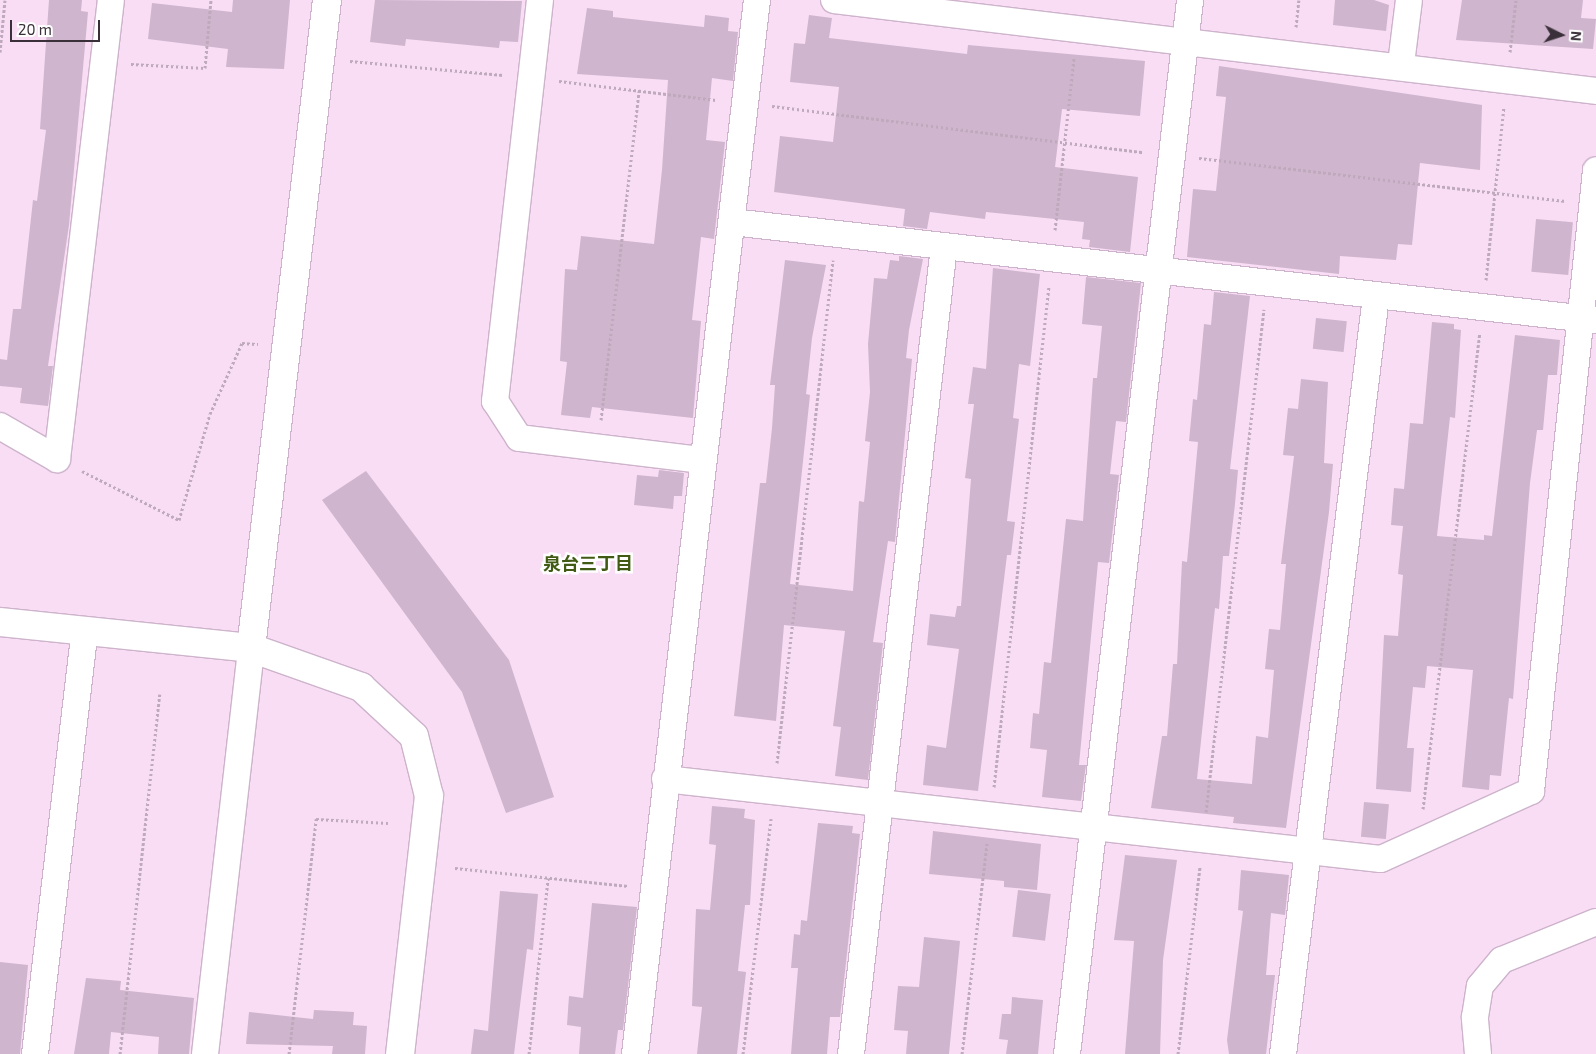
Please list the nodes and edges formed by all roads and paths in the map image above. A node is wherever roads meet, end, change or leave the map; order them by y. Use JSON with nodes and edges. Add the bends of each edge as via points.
{"nodes":[{"id":1,"x":5,"y":0,"type":"edge"},
{"id":2,"x":112,"y":0,"type":"edge"},
{"id":3,"x":211,"y":0,"type":"edge"},
{"id":4,"x":327,"y":0,"type":"edge"},
{"id":5,"x":540,"y":0,"type":"edge"},
{"id":6,"x":757,"y":0,"type":"edge"},
{"id":7,"x":834,"y":0,"type":"edge"},
{"id":8,"x":1190,"y":0,"type":"edge"},
{"id":9,"x":1409,"y":0,"type":"edge"},
{"id":10,"x":1516,"y":0,"type":"edge"},
{"id":11,"x":973,"y":8,"type":"edge"},
{"id":12,"x":1078,"y":28,"type":"junction"},
{"id":13,"x":1186,"y":42,"type":"junction"},
{"id":14,"x":0,"y":52,"type":"edge"},
{"id":15,"x":346,"y":60,"type":"dead end"},
{"id":16,"x":104,"y":62,"type":"junction"},
{"id":17,"x":1401,"y":64,"type":"junction"},
{"id":18,"x":532,"y":78,"type":"junction"},
{"id":19,"x":1507,"y":80,"type":"junction"},
{"id":20,"x":639,"y":90,"type":"junction"},
{"id":21,"x":1596,"y":91,"type":"edge"},
{"id":22,"x":745,"y":103,"type":"junction"},
{"id":23,"x":1064,"y":143,"type":"junction"},
{"id":24,"x":1172,"y":155,"type":"junction"},
{"id":25,"x":1596,"y":170,"type":"edge"},
{"id":26,"x":1494,"y":192,"type":"junction"},
{"id":27,"x":1593,"y":205,"type":"junction"},
{"id":28,"x":732,"y":222,"type":"junction"},
{"id":29,"x":836,"y":235,"type":"junction"},
{"id":30,"x":944,"y":247,"type":"junction"},
{"id":31,"x":1051,"y":260,"type":"junction"},
{"id":32,"x":1161,"y":273,"type":"junction"},
{"id":33,"x":1267,"y":284,"type":"junction"},
{"id":34,"x":1376,"y":297,"type":"junction"},
{"id":35,"x":1483,"y":308,"type":"junction"},
{"id":36,"x":1589,"y":319,"type":"edge"},
{"id":37,"x":267,"y":344,"type":"dead end"},
{"id":38,"x":0,"y":426,"type":"edge"},
{"id":39,"x":598,"y":448,"type":"junction"},
{"id":40,"x":57,"y":458,"type":"junction"},
{"id":41,"x":700,"y":460,"type":"junction"},
{"id":42,"x":0,"y":622,"type":"edge"},
{"id":43,"x":84,"y":634,"type":"junction"},
{"id":44,"x":251,"y":648,"type":"junction"},
{"id":45,"x":160,"y":694,"type":"dead end"},
{"id":46,"x":665,"y":779,"type":"junction"},
{"id":47,"x":774,"y":790,"type":"junction"},
{"id":48,"x":880,"y":801,"type":"junction"},
{"id":49,"x":991,"y":815,"type":"junction"},
{"id":50,"x":388,"y":823,"type":"dead end"},
{"id":51,"x":1095,"y":828,"type":"junction"},
{"id":52,"x":1203,"y":841,"type":"junction"},
{"id":53,"x":1419,"y":842,"type":"junction"},
{"id":54,"x":1306,"y":854,"type":"junction"},
{"id":55,"x":455,"y":868,"type":"dead end"},
{"id":56,"x":548,"y":878,"type":"junction"},
{"id":57,"x":653,"y":889,"type":"junction"},
{"id":58,"x":1596,"y":922,"type":"edge"},
{"id":59,"x":35,"y":1054,"type":"edge"},
{"id":60,"x":120,"y":1054,"type":"edge"},
{"id":61,"x":205,"y":1054,"type":"edge"},
{"id":62,"x":289,"y":1054,"type":"edge"},
{"id":63,"x":400,"y":1054,"type":"edge"},
{"id":64,"x":530,"y":1054,"type":"edge"},
{"id":65,"x":635,"y":1054,"type":"edge"},
{"id":66,"x":744,"y":1054,"type":"edge"},
{"id":67,"x":851,"y":1054,"type":"edge"},
{"id":68,"x":962,"y":1054,"type":"edge"},
{"id":69,"x":1068,"y":1054,"type":"edge"},
{"id":70,"x":1178,"y":1054,"type":"edge"},
{"id":71,"x":1284,"y":1054,"type":"edge"},
{"id":72,"x":1478,"y":1054,"type":"edge"}],
"edges":[{"from":1,"to":14,"type":"path"},
{"from":2,"to":16,"type":"street"},
{"from":3,"to":16,"type":"path","via":[[205,68]]},
{"from":4,"to":44,"type":"street"},
{"from":5,"to":18,"type":"street"},
{"from":6,"to":22,"type":"street"},
{"from":7,"to":11,"type":"street"},
{"from":8,"to":13,"type":"street"},
{"from":9,"to":17,"type":"street"},
{"from":10,"to":19,"type":"path"},
{"from":11,"to":12,"type":"street"},
{"from":12,"to":13,"type":"street"},
{"from":12,"to":23,"type":"path"},
{"from":13,"to":17,"type":"street"},
{"from":13,"to":24,"type":"street"},
{"from":15,"to":18,"type":"path"},
{"from":16,"to":40,"type":"street"},
{"from":17,"to":19,"type":"street"},
{"from":18,"to":20,"type":"path"},
{"from":18,"to":39,"type":"street","via":[[495,400],[519,438]]},
{"from":19,"to":21,"type":"street"},
{"from":19,"to":26,"type":"path"},
{"from":20,"to":22,"type":"path"},
{"from":20,"to":39,"type":"path"},
{"from":22,"to":23,"type":"path"},
{"from":22,"to":28,"type":"street"},
{"from":23,"to":24,"type":"path"},
{"from":23,"to":31,"type":"path"},
{"from":24,"to":26,"type":"path"},
{"from":24,"to":32,"type":"street"},
{"from":25,"to":27,"type":"street"},
{"from":26,"to":27,"type":"path"},
{"from":26,"to":35,"type":"path"},
{"from":27,"to":36,"type":"street"},
{"from":28,"to":29,"type":"street"},
{"from":28,"to":41,"type":"street"},
{"from":29,"to":30,"type":"street"},
{"from":29,"to":47,"type":"path"},
{"from":30,"to":31,"type":"street"},
{"from":30,"to":48,"type":"street"},
{"from":31,"to":32,"type":"street"},
{"from":31,"to":49,"type":"path"},
{"from":32,"to":33,"type":"street"},
{"from":32,"to":51,"type":"street"},
{"from":33,"to":34,"type":"street"},
{"from":33,"to":52,"type":"path"},
{"from":34,"to":35,"type":"street"},
{"from":34,"to":54,"type":"street"},
{"from":35,"to":36,"type":"street"},
{"from":35,"to":53,"type":"path"},
{"from":36,"to":53,"type":"street","via":[[1531,790]]},
{"from":37,"to":40,"type":"path","via":[[242,343],[210,414],[179,520]]},
{"from":38,"to":40,"type":"street"},
{"from":39,"to":41,"type":"street"},
{"from":41,"to":46,"type":"street"},
{"from":42,"to":43,"type":"street"},
{"from":43,"to":44,"type":"street"},
{"from":43,"to":59,"type":"street"},
{"from":44,"to":61,"type":"street"},
{"from":44,"to":63,"type":"street","via":[[361,687],[414,736],[429,796]]},
{"from":45,"to":60,"type":"path"},
{"from":46,"to":47,"type":"street"},
{"from":46,"to":57,"type":"street"},
{"from":47,"to":48,"type":"street"},
{"from":47,"to":66,"type":"path"},
{"from":48,"to":49,"type":"street"},
{"from":48,"to":67,"type":"street"},
{"from":49,"to":51,"type":"street"},
{"from":49,"to":68,"type":"path"},
{"from":50,"to":62,"type":"path","via":[[316,819]]},
{"from":51,"to":52,"type":"street"},
{"from":51,"to":69,"type":"street"},
{"from":52,"to":54,"type":"street"},
{"from":52,"to":70,"type":"path"},
{"from":53,"to":54,"type":"street","via":[[1381,859]]},
{"from":54,"to":71,"type":"street"},
{"from":55,"to":56,"type":"path"},
{"from":56,"to":57,"type":"path"},
{"from":56,"to":64,"type":"path"},
{"from":57,"to":65,"type":"street"},
{"from":58,"to":72,"type":"street","via":[[1502,960],[1480,986],[1475,1017]]}]}
